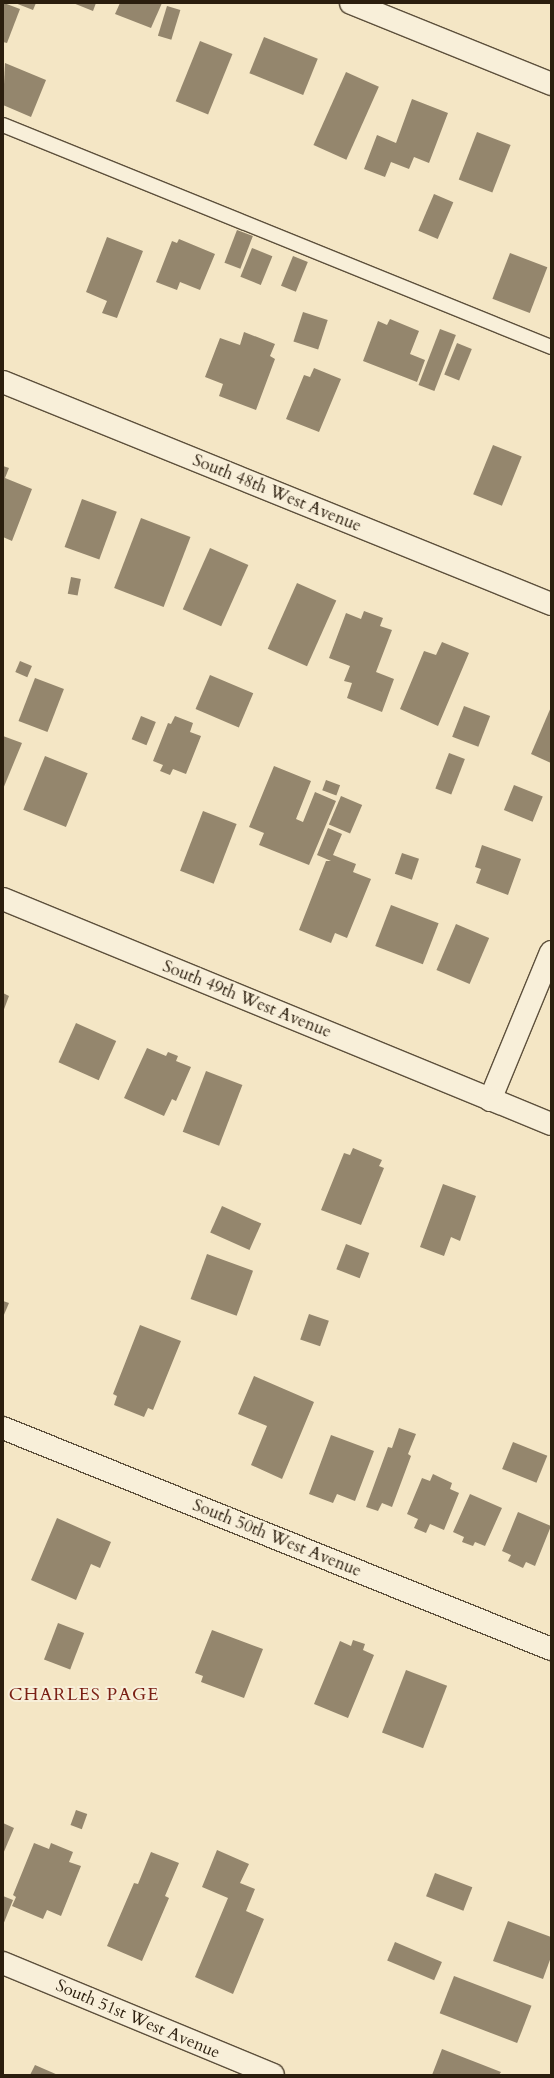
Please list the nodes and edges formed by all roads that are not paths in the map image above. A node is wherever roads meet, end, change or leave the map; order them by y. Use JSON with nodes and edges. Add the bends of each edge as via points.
{"nodes":[{"id":1,"x":351,"y":3,"type":"edge"},
{"id":2,"x":551,"y":84,"type":"edge"},
{"id":3,"x":3,"y":125,"type":"edge"},
{"id":4,"x":551,"y":346,"type":"edge"},
{"id":5,"x":3,"y":382,"type":"edge"},
{"id":6,"x":551,"y":604,"type":"edge"},
{"id":7,"x":3,"y":899,"type":"edge"},
{"id":8,"x":551,"y":952,"type":"edge"},
{"id":9,"x":490,"y":1100,"type":"junction"},
{"id":10,"x":551,"y":1124,"type":"edge"},
{"id":11,"x":3,"y":1428,"type":"edge"},
{"id":12,"x":551,"y":1649,"type":"edge"},
{"id":13,"x":3,"y":1963,"type":"edge"},
{"id":14,"x":273,"y":2075,"type":"edge"}],
"edges":[{"from":1,"to":2,"type":"street"},
{"from":3,"to":4,"type":"lane"},
{"from":5,"to":6,"type":"street","name":"South 48th West Avenue"},
{"from":7,"to":9,"type":"street","name":"South 49th West Avenue"},
{"from":8,"to":9,"type":"street"},
{"from":9,"to":10,"type":"street","name":"South 49th West Avenue"},
{"from":11,"to":12,"type":"street","name":"South 50th West Avenue"},
{"from":13,"to":14,"type":"street","name":"South 51st West Avenue"}]}
